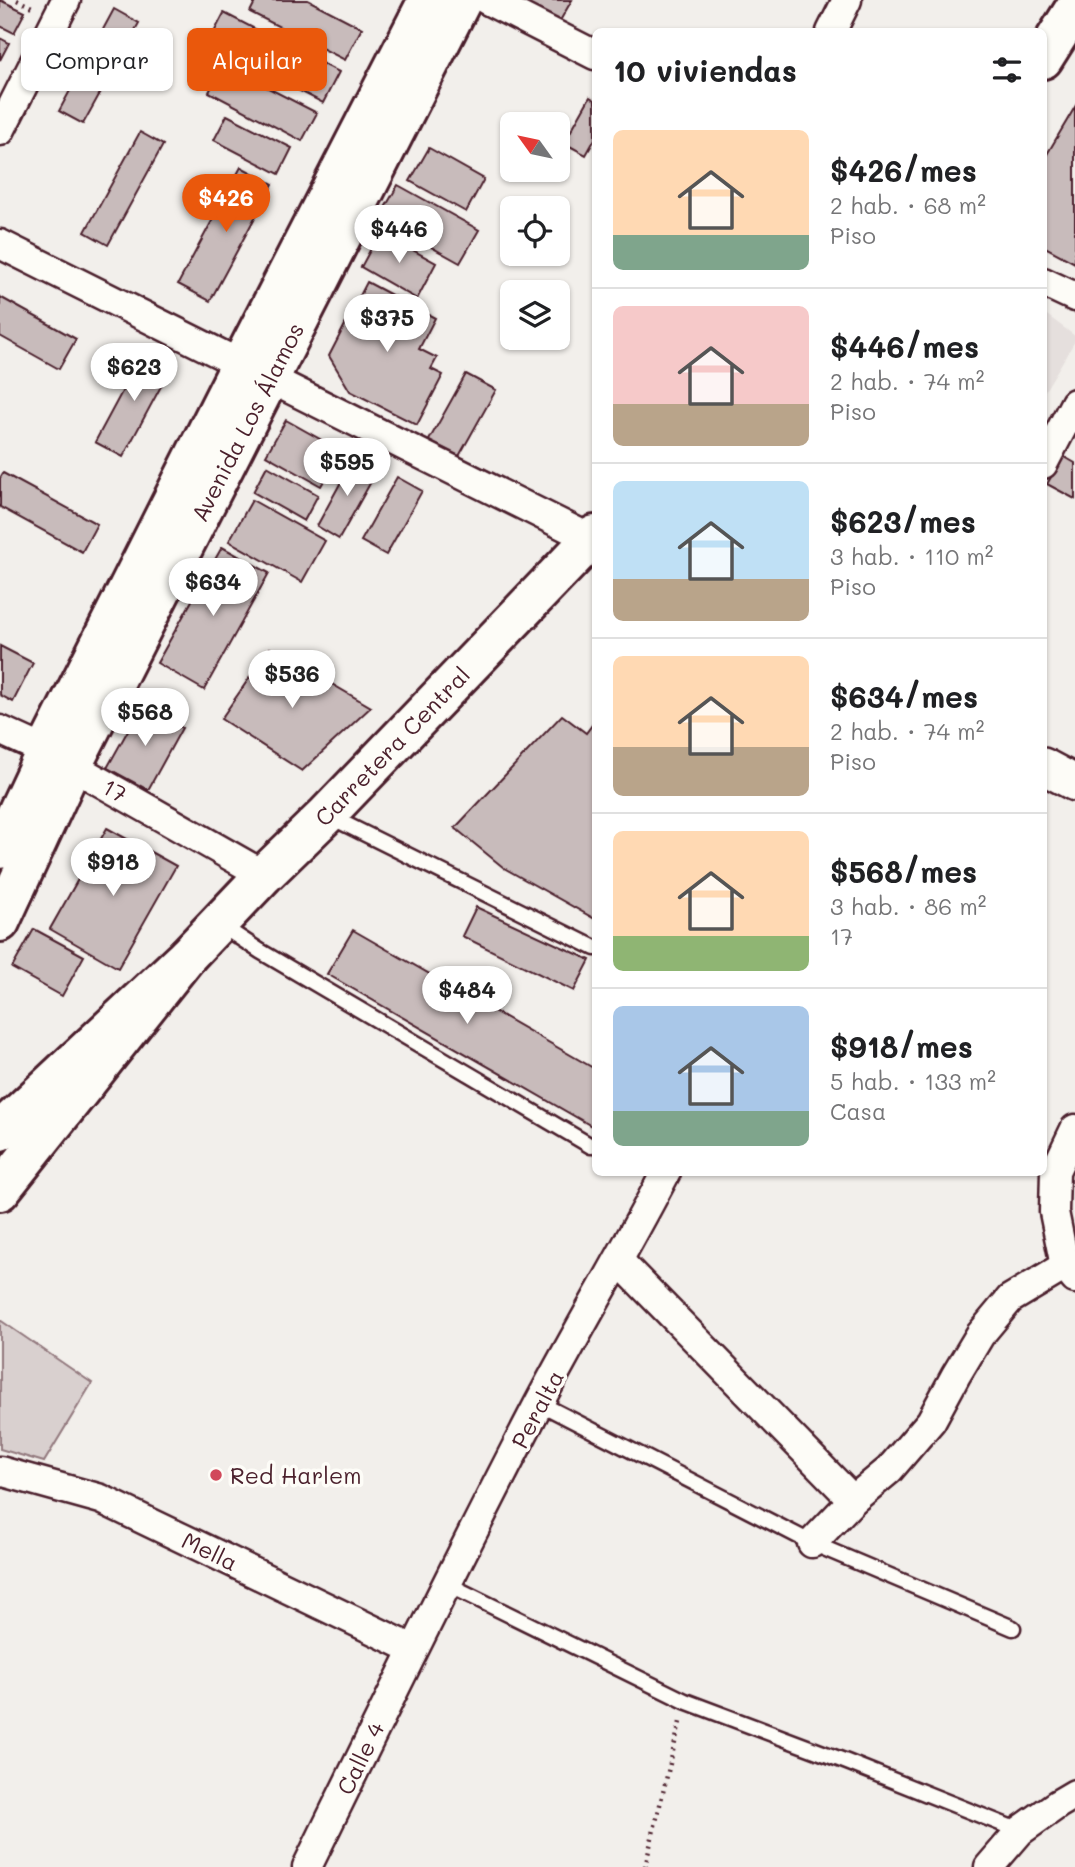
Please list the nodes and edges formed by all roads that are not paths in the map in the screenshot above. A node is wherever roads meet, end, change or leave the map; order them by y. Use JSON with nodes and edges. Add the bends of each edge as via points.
{"nodes":[{"id":1,"x":66,"y":0,"type":"edge"},
{"id":2,"x":428,"y":0,"type":"edge"},
{"id":3,"x":461,"y":0,"type":"edge"},
{"id":4,"x":487,"y":0,"type":"edge"},
{"id":5,"x":847,"y":0,"type":"edge"},
{"id":6,"x":1075,"y":8,"type":"edge"},
{"id":7,"x":833,"y":28,"type":"edge"},
{"id":8,"x":592,"y":53,"type":"edge"},
{"id":9,"x":1047,"y":54,"type":"edge"},
{"id":10,"x":0,"y":131,"type":"edge"},
{"id":11,"x":0,"y":244,"type":"edge"},
{"id":12,"x":1047,"y":284,"type":"edge"},
{"id":13,"x":1075,"y":297,"type":"edge"},
{"id":14,"x":255,"y":371,"type":"junction"},
{"id":15,"x":1075,"y":403,"type":"edge"},
{"id":16,"x":1047,"y":456,"type":"edge"},
{"id":17,"x":592,"y":535,"type":"edge"},
{"id":18,"x":592,"y":538,"type":"edge"},
{"id":19,"x":0,"y":730,"type":"edge"},
{"id":20,"x":59,"y":759,"type":"junction"},
{"id":21,"x":1047,"y":768,"type":"edge"},
{"id":22,"x":1075,"y":783,"type":"edge"},
{"id":23,"x":326,"y":815,"type":"junction"},
{"id":24,"x":0,"y":849,"type":"edge"},
{"id":25,"x":264,"y":875,"type":"junction"},
{"id":26,"x":0,"y":922,"type":"edge"},
{"id":27,"x":218,"y":924,"type":"junction"},
{"id":28,"x":592,"y":947,"type":"edge"},
{"id":29,"x":187,"y":956,"type":"junction"},
{"id":30,"x":1075,"y":1129,"type":"edge"},
{"id":31,"x":0,"y":1131,"type":"edge"},
{"id":32,"x":591,"y":1146,"type":"dead end"},
{"id":33,"x":664,"y":1176,"type":"edge"},
{"id":34,"x":2,"y":1185,"type":"edge"},
{"id":35,"x":619,"y":1261,"type":"junction"},
{"id":36,"x":1070,"y":1272,"type":"edge"},
{"id":37,"x":539,"y":1403,"type":"junction"},
{"id":38,"x":0,"y":1471,"type":"edge"},
{"id":39,"x":853,"y":1500,"type":"junction"},
{"id":40,"x":812,"y":1543,"type":"junction"},
{"id":41,"x":446,"y":1584,"type":"junction"},
{"id":42,"x":1013,"y":1628,"type":"dead end"},
{"id":43,"x":413,"y":1649,"type":"junction"},
{"id":44,"x":1075,"y":1794,"type":"edge"},
{"id":45,"x":1020,"y":1831,"type":"junction"},
{"id":46,"x":307,"y":1867,"type":"edge"},
{"id":47,"x":989,"y":1867,"type":"edge"}],
"edges":[{"from":1,"to":10,"type":"street"},
{"from":2,"to":14,"type":"main road","name":"Avenida Los Álamos"},
{"from":3,"to":14,"type":"main road","name":"Avenida Los Álamos"},
{"from":4,"to":8,"type":"street"},
{"from":5,"to":7,"type":"street"},
{"from":6,"to":9,"type":"main road"},
{"from":11,"to":14,"type":"street"},
{"from":12,"to":13,"type":"street"},
{"from":14,"to":17,"type":"street"},
{"from":14,"to":20,"type":"main road","name":"Avenida Los Álamos"},
{"from":15,"to":16,"type":"street"},
{"from":18,"to":23,"type":"main road","name":"Carretera Central"},
{"from":19,"to":20,"type":"street","name":"17"},
{"from":20,"to":24,"type":"main road","name":"Avenida Los Álamos"},
{"from":20,"to":25,"type":"street","name":"17"},
{"from":20,"to":26,"type":"main road","name":"Avenida Los Álamos"},
{"from":21,"to":22,"type":"street"},
{"from":23,"to":25,"type":"main road","name":"Carretera Central"},
{"from":23,"to":28,"type":"lane"},
{"from":25,"to":27,"type":"main road","name":"Carretera Central"},
{"from":27,"to":29,"type":"main road","name":"Carretera Central"},
{"from":27,"to":32,"type":"lane"},
{"from":29,"to":31,"type":"main road","name":"Carretera Central"},
{"from":29,"to":34,"type":"main road","name":"Carretera Central"},
{"from":30,"to":36,"type":"street","via":[[1055,1171],[1055,1212]]},
{"from":33,"to":35,"type":"street","name":"Peralta"},
{"from":35,"to":37,"type":"street","name":"Peralta"},
{"from":35,"to":39,"type":"street"},
{"from":36,"to":39,"type":"street","via":[[1010,1299],[980,1335],[932,1421],[889,1470]]},
{"from":37,"to":40,"type":"lane"},
{"from":37,"to":41,"type":"street","name":"Peralta"},
{"from":38,"to":43,"type":"street","name":"Mella","via":[[101,1499]]},
{"from":39,"to":40,"type":"street"},
{"from":40,"to":42,"type":"lane"},
{"from":41,"to":43,"type":"street","name":"Peralta"},
{"from":41,"to":45,"type":"lane","via":[[685,1701]]},
{"from":43,"to":46,"type":"street","name":"Calle 4"},
{"from":44,"to":45,"type":"street"},
{"from":45,"to":47,"type":"street"}]}
